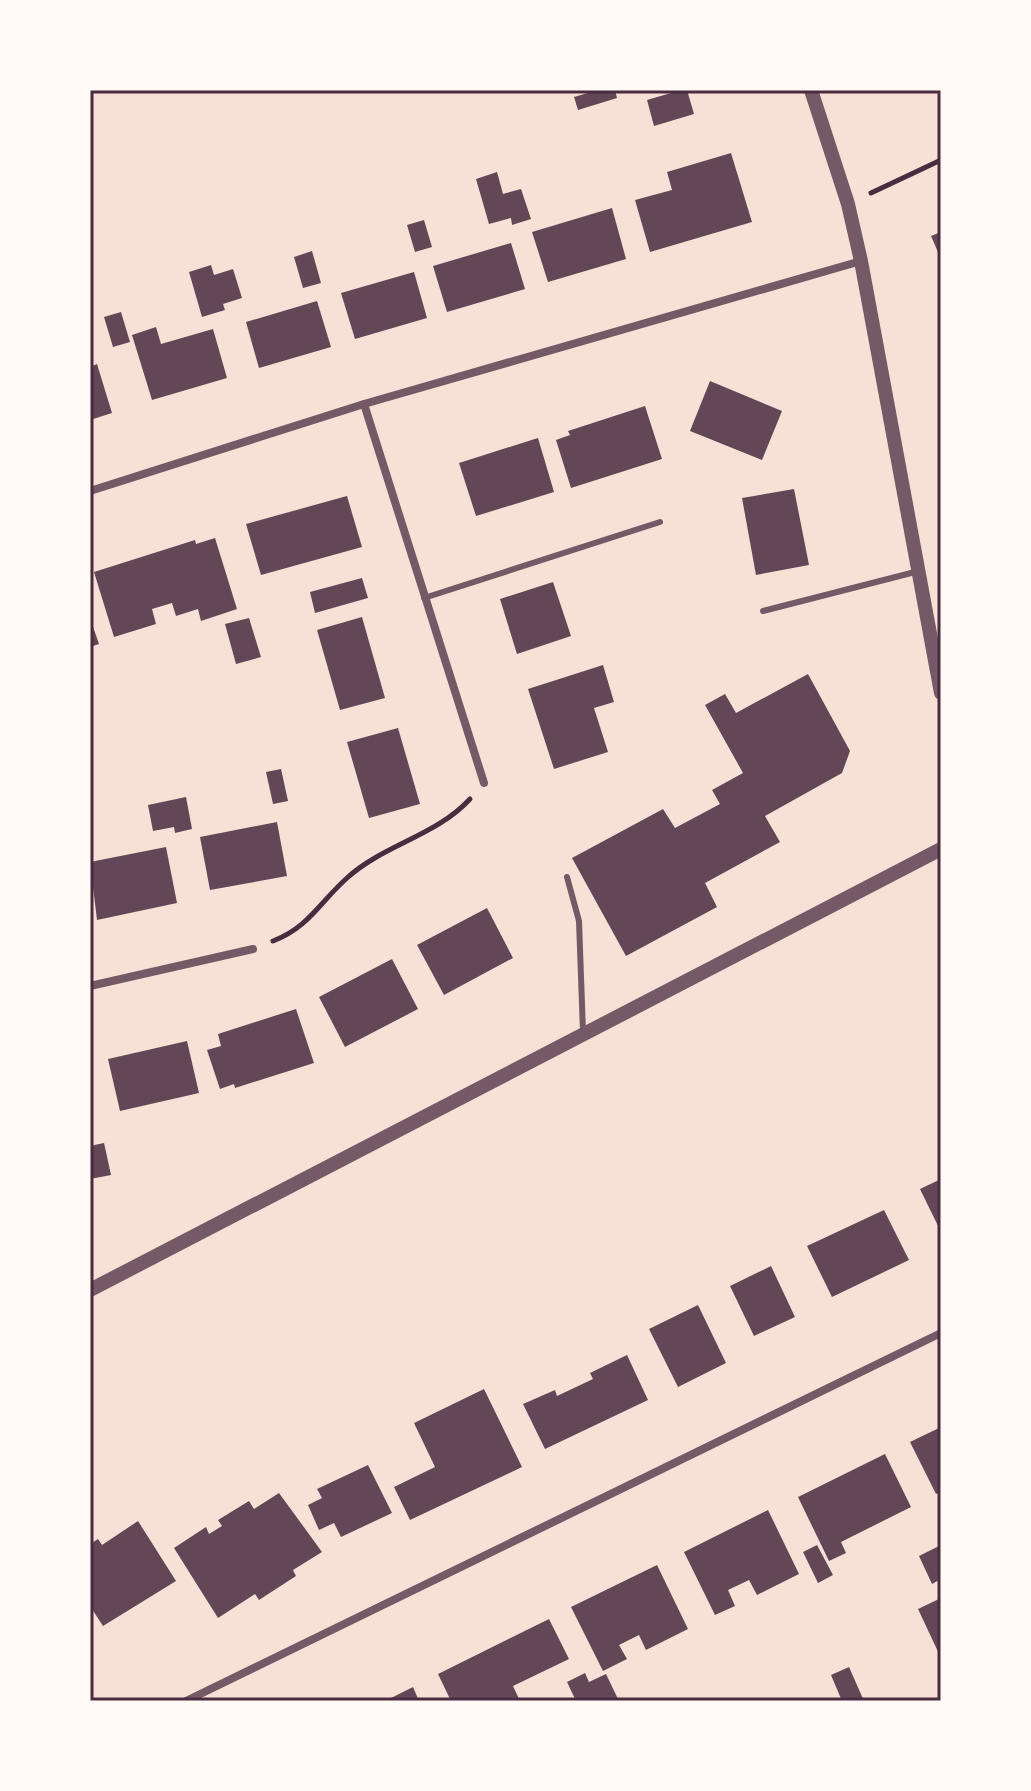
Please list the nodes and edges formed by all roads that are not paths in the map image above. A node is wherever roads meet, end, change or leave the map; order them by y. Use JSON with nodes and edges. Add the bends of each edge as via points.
{"nodes":[{"id":1,"x":811,"y":90,"type":"edge"},
{"id":2,"x":861,"y":261,"type":"junction"},
{"id":3,"x":364,"y":404,"type":"junction"},
{"id":4,"x":90,"y":491,"type":"edge"},
{"id":5,"x":660,"y":522,"type":"dead end"},
{"id":6,"x":919,"y":571,"type":"junction"},
{"id":7,"x":424,"y":598,"type":"junction"},
{"id":8,"x":763,"y":611,"type":"dead end"},
{"id":9,"x":941,"y":693,"type":"edge"},
{"id":10,"x":484,"y":783,"type":"road end"},
{"id":11,"x":941,"y":849,"type":"edge"},
{"id":12,"x":567,"y":877,"type":"dead end"},
{"id":13,"x":253,"y":949,"type":"road end"},
{"id":14,"x":90,"y":986,"type":"edge"},
{"id":15,"x":583,"y":1036,"type":"junction"},
{"id":16,"x":90,"y":1290,"type":"edge"},
{"id":17,"x":941,"y":1333,"type":"edge"},
{"id":18,"x":186,"y":1701,"type":"edge"}],
"edges":[{"from":1,"to":2,"type":"street"},
{"from":2,"to":3,"type":"street"},
{"from":2,"to":6,"type":"street"},
{"from":3,"to":4,"type":"street"},
{"from":3,"to":7,"type":"street"},
{"from":5,"to":7,"type":"lane"},
{"from":6,"to":8,"type":"lane"},
{"from":6,"to":9,"type":"street"},
{"from":7,"to":10,"type":"street"},
{"from":11,"to":15,"type":"street"},
{"from":12,"to":15,"type":"lane","via":[[579,921]]},
{"from":13,"to":14,"type":"street"},
{"from":15,"to":16,"type":"street"},
{"from":17,"to":18,"type":"street"}]}
